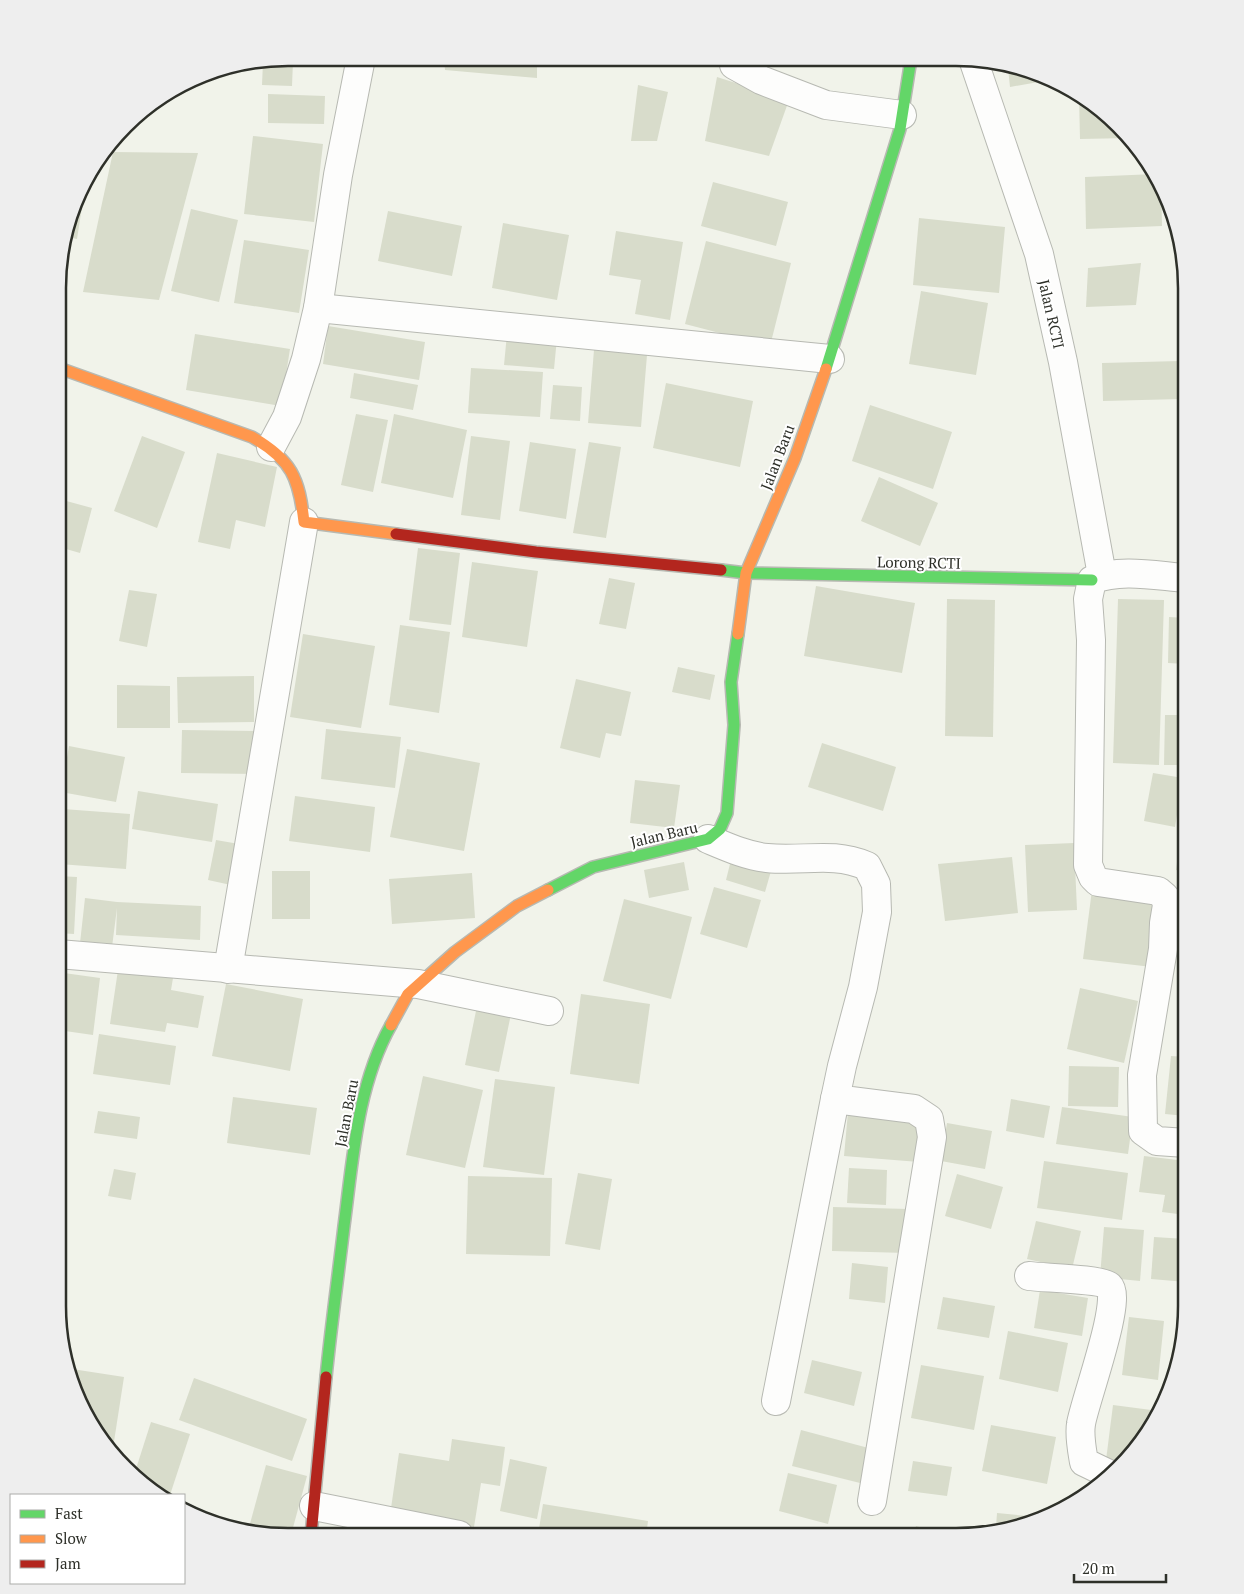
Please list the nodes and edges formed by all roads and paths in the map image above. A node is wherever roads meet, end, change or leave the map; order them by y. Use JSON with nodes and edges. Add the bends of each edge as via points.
{"nodes":[{"id":1,"x":359,"y":66,"type":"edge"},
{"id":2,"x":736,"y":66,"type":"edge"},
{"id":3,"x":910,"y":66,"type":"edge"},
{"id":4,"x":976,"y":67,"type":"edge"},
{"id":5,"x":902,"y":115,"type":"junction"},
{"id":6,"x":318,"y":308,"type":"junction"},
{"id":7,"x":830,"y":359,"type":"junction"},
{"id":8,"x":66,"y":371,"type":"edge"},
{"id":9,"x":271,"y":447,"type":"junction"},
{"id":10,"x":304,"y":522,"type":"junction"},
{"id":11,"x":746,"y":573,"type":"junction"},
{"id":12,"x":1178,"y":577,"type":"edge"},
{"id":13,"x":1097,"y":578,"type":"junction"},
{"id":14,"x":708,"y":839,"type":"junction"},
{"id":15,"x":66,"y":955,"type":"edge"},
{"id":16,"x":228,"y":969,"type":"junction"},
{"id":17,"x":418,"y":984,"type":"junction"},
{"id":18,"x":549,"y":1011,"type":"dead end"},
{"id":19,"x":835,"y":1099,"type":"junction"},
{"id":20,"x":1178,"y":1142,"type":"edge"},
{"id":21,"x":1029,"y":1276,"type":"dead end"},
{"id":22,"x":776,"y":1401,"type":"dead end"},
{"id":23,"x":1104,"y":1471,"type":"edge"},
{"id":24,"x":872,"y":1502,"type":"dead end"},
{"id":25,"x":314,"y":1506,"type":"junction"},
{"id":26,"x":312,"y":1528,"type":"edge"},
{"id":27,"x":424,"y":1528,"type":"edge"}],
"edges":[{"from":1,"to":6,"type":"street","via":[[338,175]]},
{"from":2,"to":5,"type":"street","via":[[761,80],[826,105]]},
{"from":3,"to":5,"type":"street","name":"Jalan Baru"},
{"from":4,"to":13,"type":"street","name":"Jalan RCTI","via":[[1039,254],[1064,362]]},
{"from":5,"to":7,"type":"street","name":"Jalan Baru"},
{"from":6,"to":7,"type":"street"},
{"from":6,"to":9,"type":"street","via":[[287,417]]},
{"from":7,"to":11,"type":"street","name":"Jalan Baru","via":[[795,458]]},
{"from":8,"to":9,"type":"street","via":[[252,437]]},
{"from":9,"to":10,"type":"street","via":[[280,453],[296,475]]},
{"from":10,"to":11,"type":"street","name":"Lorong RCTI","via":[[536,552]]},
{"from":10,"to":16,"type":"street"},
{"from":11,"to":13,"type":"street","name":"Lorong RCTI"},
{"from":11,"to":14,"type":"street","name":"Jalan Baru","via":[[731,682],[734,725],[730,792],[727,813],[720,829]]},
{"from":12,"to":13,"type":"street","via":[[1140,574]]},
{"from":13,"to":20,"type":"street","name":"Jalan RCTI","via":[[1088,599],[1091,640],[1088,865],[1098,882],[1158,891],[1165,897],[1163,949],[1142,1075],[1142,1131],[1157,1141]]},
{"from":14,"to":17,"type":"street","name":"Jalan Baru","via":[[594,867],[562,881],[517,906]]},
{"from":14,"to":19,"type":"street","via":[[768,858],[848,858],[867,866],[876,884],[877,912],[863,988]]},
{"from":15,"to":16,"type":"street"},
{"from":16,"to":17,"type":"street"},
{"from":17,"to":18,"type":"street"},
{"from":17,"to":25,"type":"street","name":"Jalan Baru","via":[[408,994],[377,1050],[355,1139],[326,1369]]},
{"from":19,"to":22,"type":"street"},
{"from":19,"to":24,"type":"street","via":[[914,1109],[929,1119],[932,1137]]},
{"from":21,"to":23,"type":"street","via":[[1097,1282],[1109,1286],[1113,1293],[1106,1333],[1080,1425],[1084,1462]]},
{"from":25,"to":26,"type":"street","name":"Jalan Baru"},
{"from":25,"to":27,"type":"street"}]}
